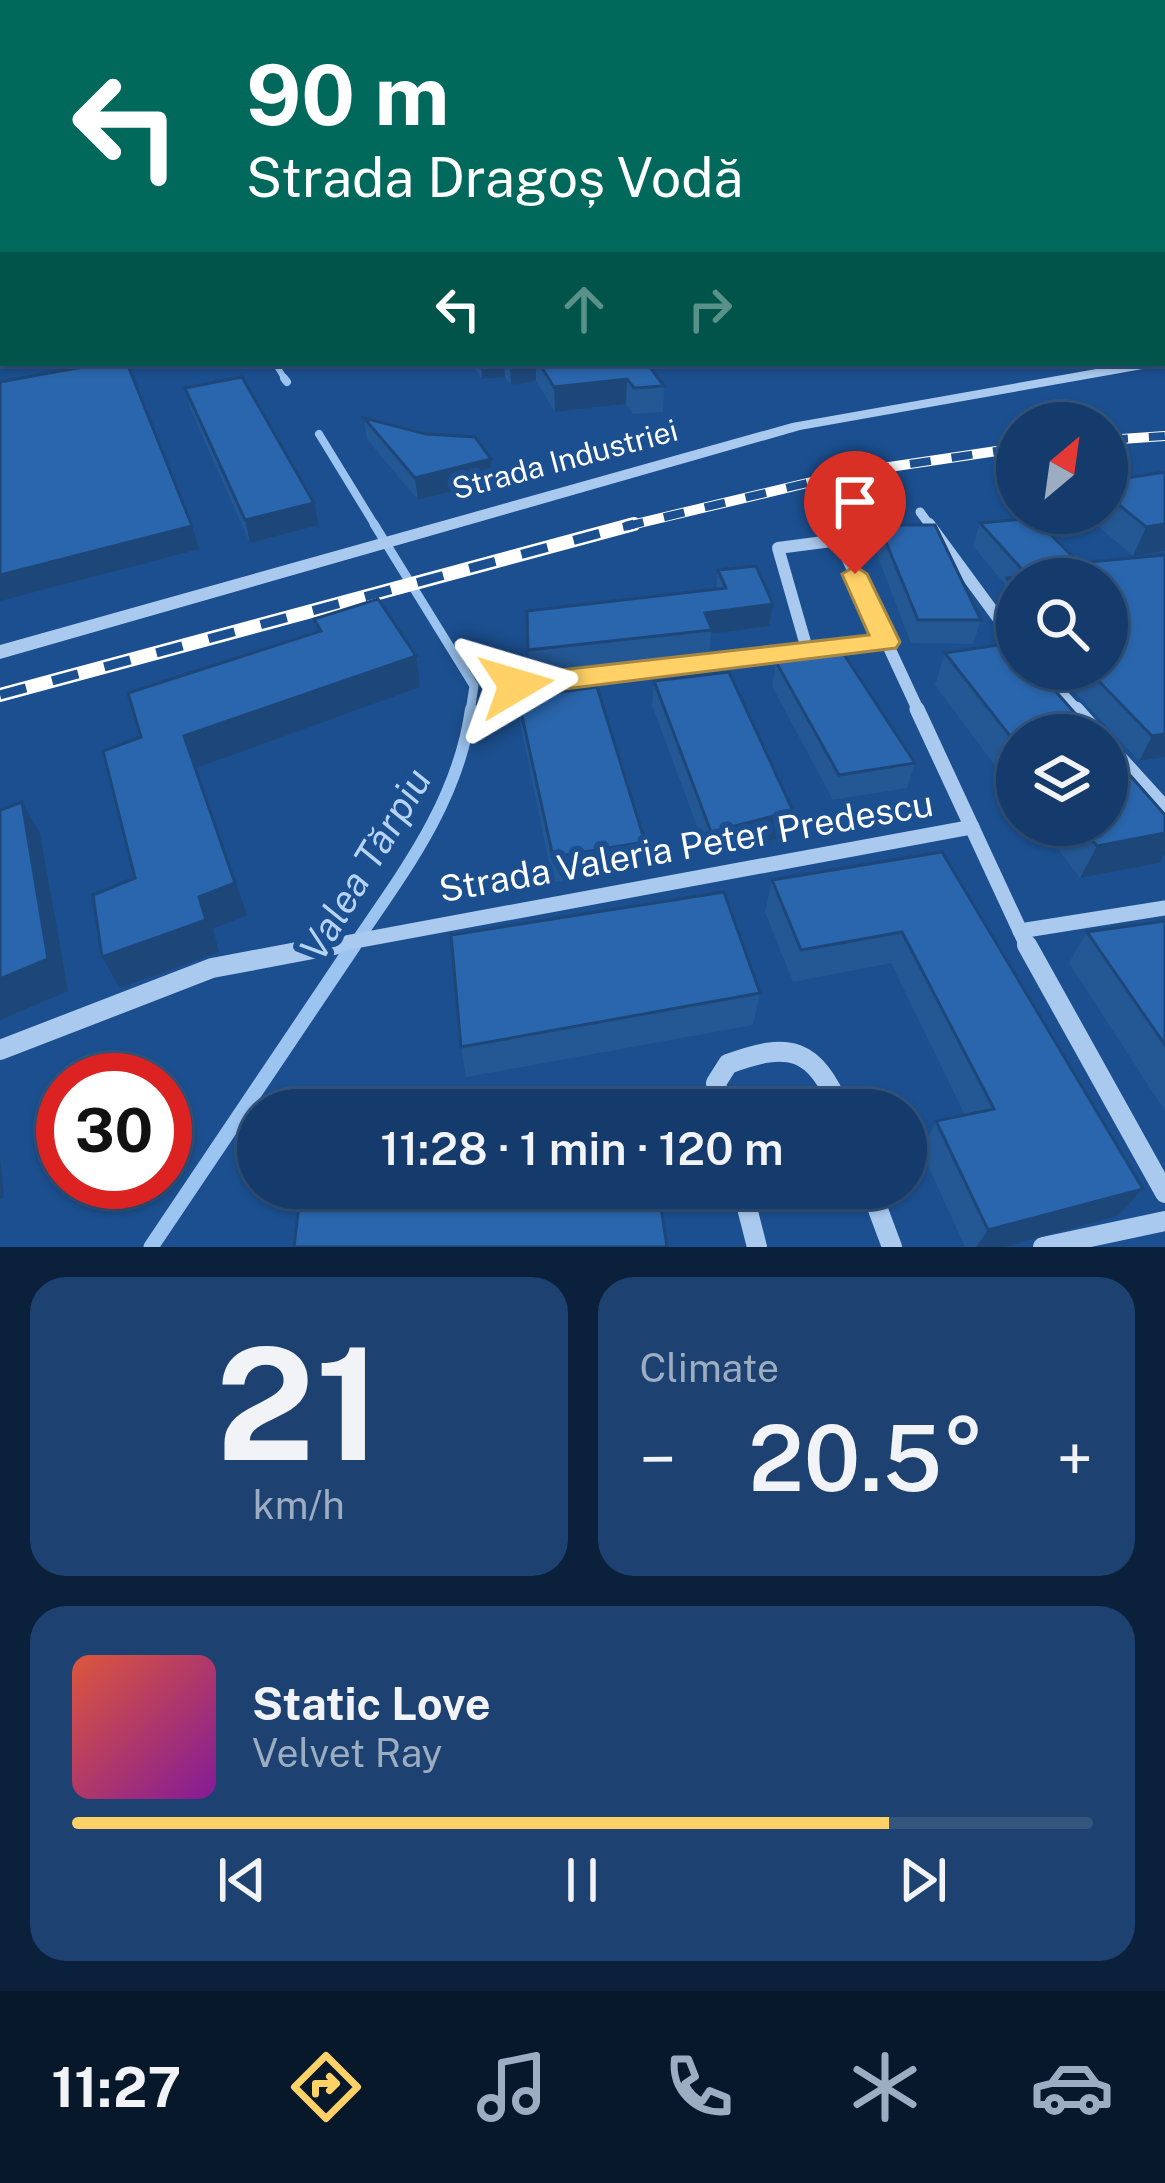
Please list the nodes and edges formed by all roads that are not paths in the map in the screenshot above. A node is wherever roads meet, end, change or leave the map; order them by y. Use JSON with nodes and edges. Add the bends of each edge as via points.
{"nodes":[{"id":1,"x":1137,"y":366,"type":"edge"},
{"id":2,"x":920,"y":512,"type":"dead end"},
{"id":3,"x":996,"y":615,"type":"edge"},
{"id":4,"x":886,"y":642,"type":"junction"},
{"id":5,"x":807,"y":649,"type":"junction"},
{"id":6,"x":0,"y":652,"type":"edge"},
{"id":7,"x":516,"y":685,"type":"dead end"},
{"id":8,"x":1059,"y":690,"type":"edge"},
{"id":9,"x":1080,"y":714,"type":"edge"},
{"id":10,"x":1128,"y":767,"type":"edge"},
{"id":11,"x":1165,"y":808,"type":"edge"},
{"id":12,"x":972,"y":827,"type":"junction"},
{"id":13,"x":1165,"y":908,"type":"edge"},
{"id":14,"x":1020,"y":931,"type":"junction"},
{"id":15,"x":0,"y":1050,"type":"edge"},
{"id":16,"x":717,"y":1089,"type":"edge"},
{"id":17,"x":830,"y":1089,"type":"edge"},
{"id":18,"x":1165,"y":1193,"type":"edge"},
{"id":19,"x":747,"y":1209,"type":"edge"},
{"id":20,"x":878,"y":1209,"type":"edge"},
{"id":21,"x":1165,"y":1221,"type":"edge"},
{"id":22,"x":757,"y":1247,"type":"edge"},
{"id":23,"x":892,"y":1247,"type":"edge"},
{"id":24,"x":1043,"y":1247,"type":"edge"}],
"edges":[{"from":1,"to":6,"type":"street","name":"Strada Industriei","via":[[798,426]]},
{"from":2,"to":3,"type":"street"},
{"from":4,"to":5,"type":"street"},
{"from":4,"to":5,"type":"street","via":[[839,540],[778,548]]},
{"from":4,"to":12,"type":"street"},
{"from":5,"to":7,"type":"street"},
{"from":8,"to":9,"type":"street"},
{"from":10,"to":11,"type":"street"},
{"from":12,"to":14,"type":"street"},
{"from":12,"to":15,"type":"street","name":"Strada Valeria Peter Predescu","via":[[212,968]]},
{"from":13,"to":14,"type":"street"},
{"from":14,"to":18,"type":"street"},
{"from":16,"to":17,"type":"street","via":[[728,1064],[778,1049],[815,1061]]},
{"from":19,"to":22,"type":"street"},
{"from":20,"to":23,"type":"street"},
{"from":21,"to":24,"type":"street"}]}
